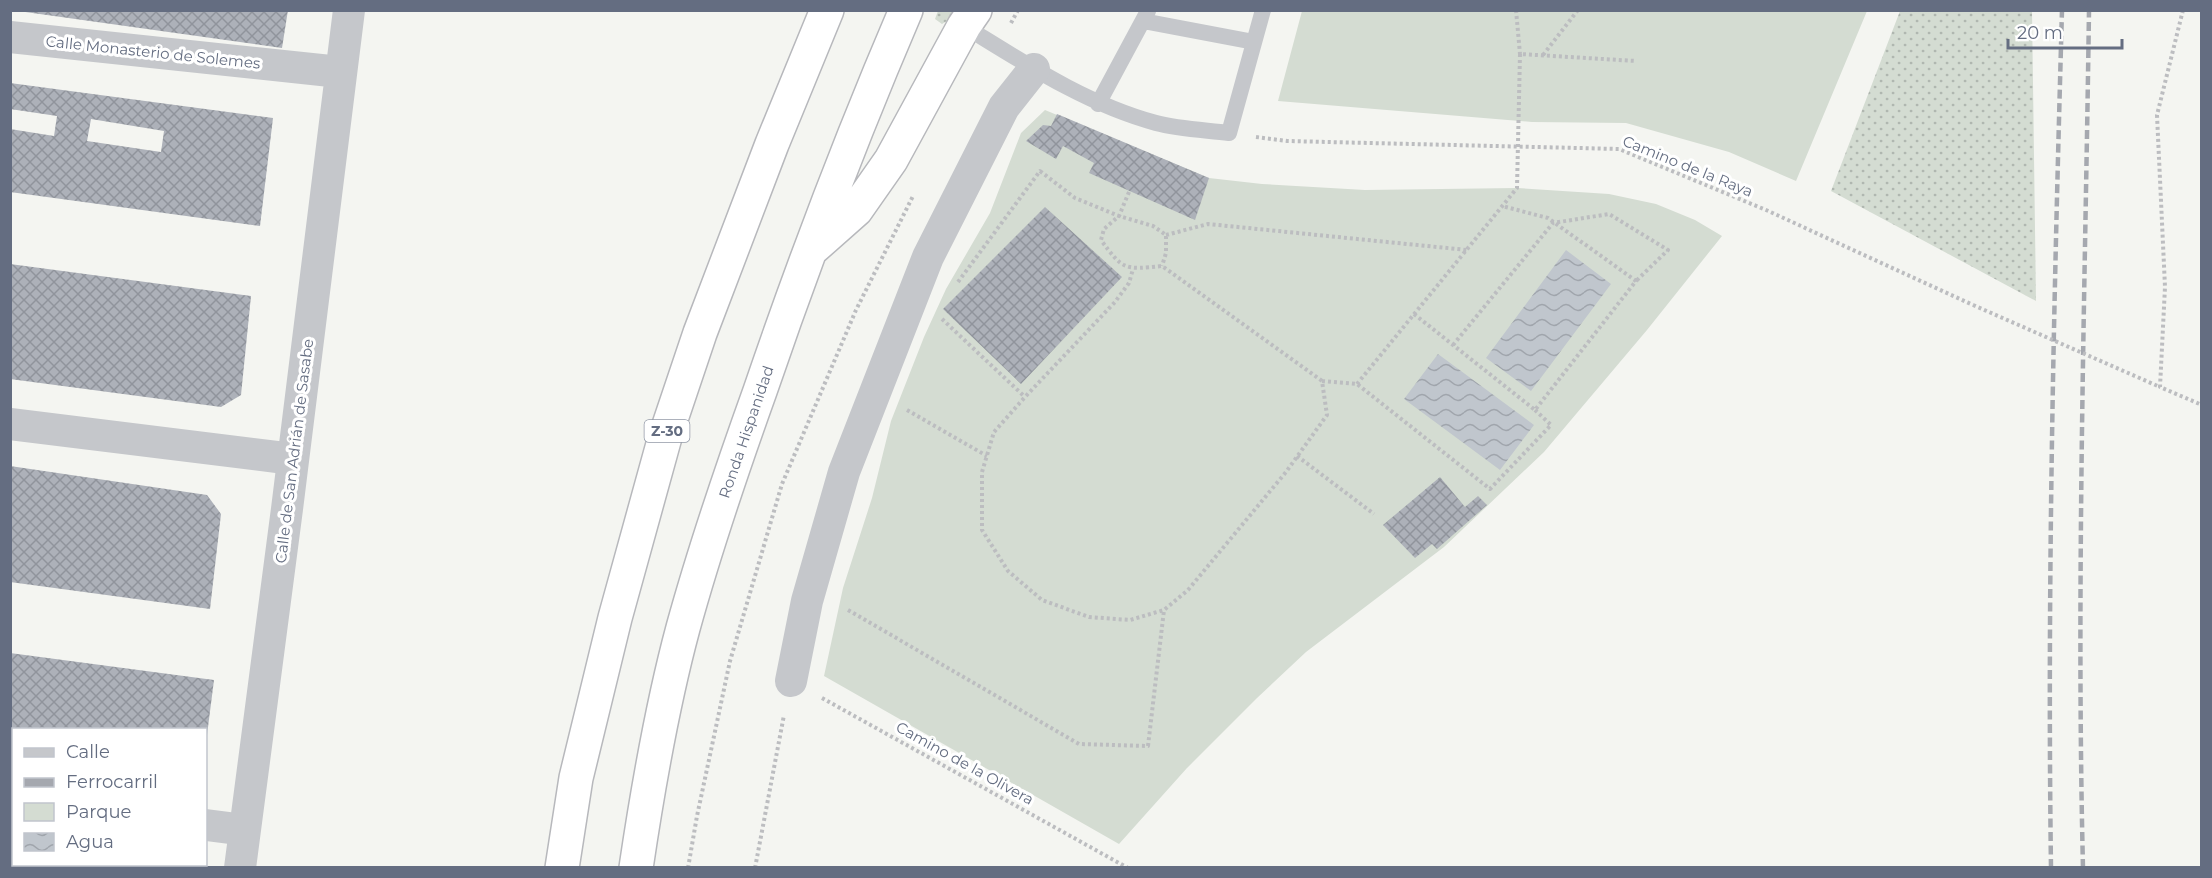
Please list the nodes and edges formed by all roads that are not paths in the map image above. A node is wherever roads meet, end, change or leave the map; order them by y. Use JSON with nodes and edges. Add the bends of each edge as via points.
{"nodes":[{"id":1,"x":349,"y":10,"type":"edge"},
{"id":2,"x":827,"y":10,"type":"edge"},
{"id":3,"x":906,"y":10,"type":"edge"},
{"id":4,"x":1263,"y":10,"type":"edge"},
{"id":5,"x":1146,"y":16,"type":"edge"},
{"id":6,"x":970,"y":18,"type":"edge"},
{"id":7,"x":10,"y":37,"type":"edge"},
{"id":8,"x":1254,"y":42,"type":"junction"},
{"id":9,"x":1034,"y":69,"type":"junction"},
{"id":10,"x":340,"y":72,"type":"junction"},
{"id":11,"x":1098,"y":104,"type":"junction"},
{"id":12,"x":807,"y":254,"type":"junction"},
{"id":13,"x":10,"y":424,"type":"edge"},
{"id":14,"x":293,"y":459,"type":"junction"},
{"id":15,"x":791,"y":681,"type":"road end"},
{"id":16,"x":207,"y":825,"type":"edge"},
{"id":17,"x":244,"y":830,"type":"junction"},
{"id":18,"x":240,"y":867,"type":"edge"},
{"id":19,"x":562,"y":867,"type":"edge"},
{"id":20,"x":636,"y":867,"type":"edge"}],
"edges":[{"from":1,"to":10,"type":"street","name":"Calle de San Adrián de Sasabe"},
{"from":2,"to":19,"type":"highway","number":"Z-30","via":[[704,322],[665,437],[576,778]]},
{"from":3,"to":12,"type":"highway","name":"Ronda Hispanidad"},
{"from":4,"to":8,"type":"lane"},
{"from":5,"to":8,"type":"lane"},
{"from":5,"to":11,"type":"lane"},
{"from":6,"to":9,"type":"lane"},
{"from":6,"to":12,"type":"highway","via":[[891,160],[856,210]]},
{"from":7,"to":10,"type":"street","name":"Calle Monasterio de Solemes"},
{"from":8,"to":11,"type":"lane","via":[[1228,133],[1158,124]]},
{"from":9,"to":11,"type":"lane"},
{"from":9,"to":15,"type":"street","via":[[1004,107],[928,257],[844,472],[807,601]]},
{"from":10,"to":14,"type":"street","name":"Calle de San Adrián de Sasabe"},
{"from":12,"to":20,"type":"highway","name":"Ronda Hispanidad","via":[[736,458],[683,628],[649,783]]},
{"from":13,"to":14,"type":"street"},
{"from":14,"to":17,"type":"street","name":"Calle de San Adrián de Sasabe"},
{"from":16,"to":17,"type":"street"},
{"from":17,"to":18,"type":"street","name":"Calle de San Adrián de Sasabe"}]}
